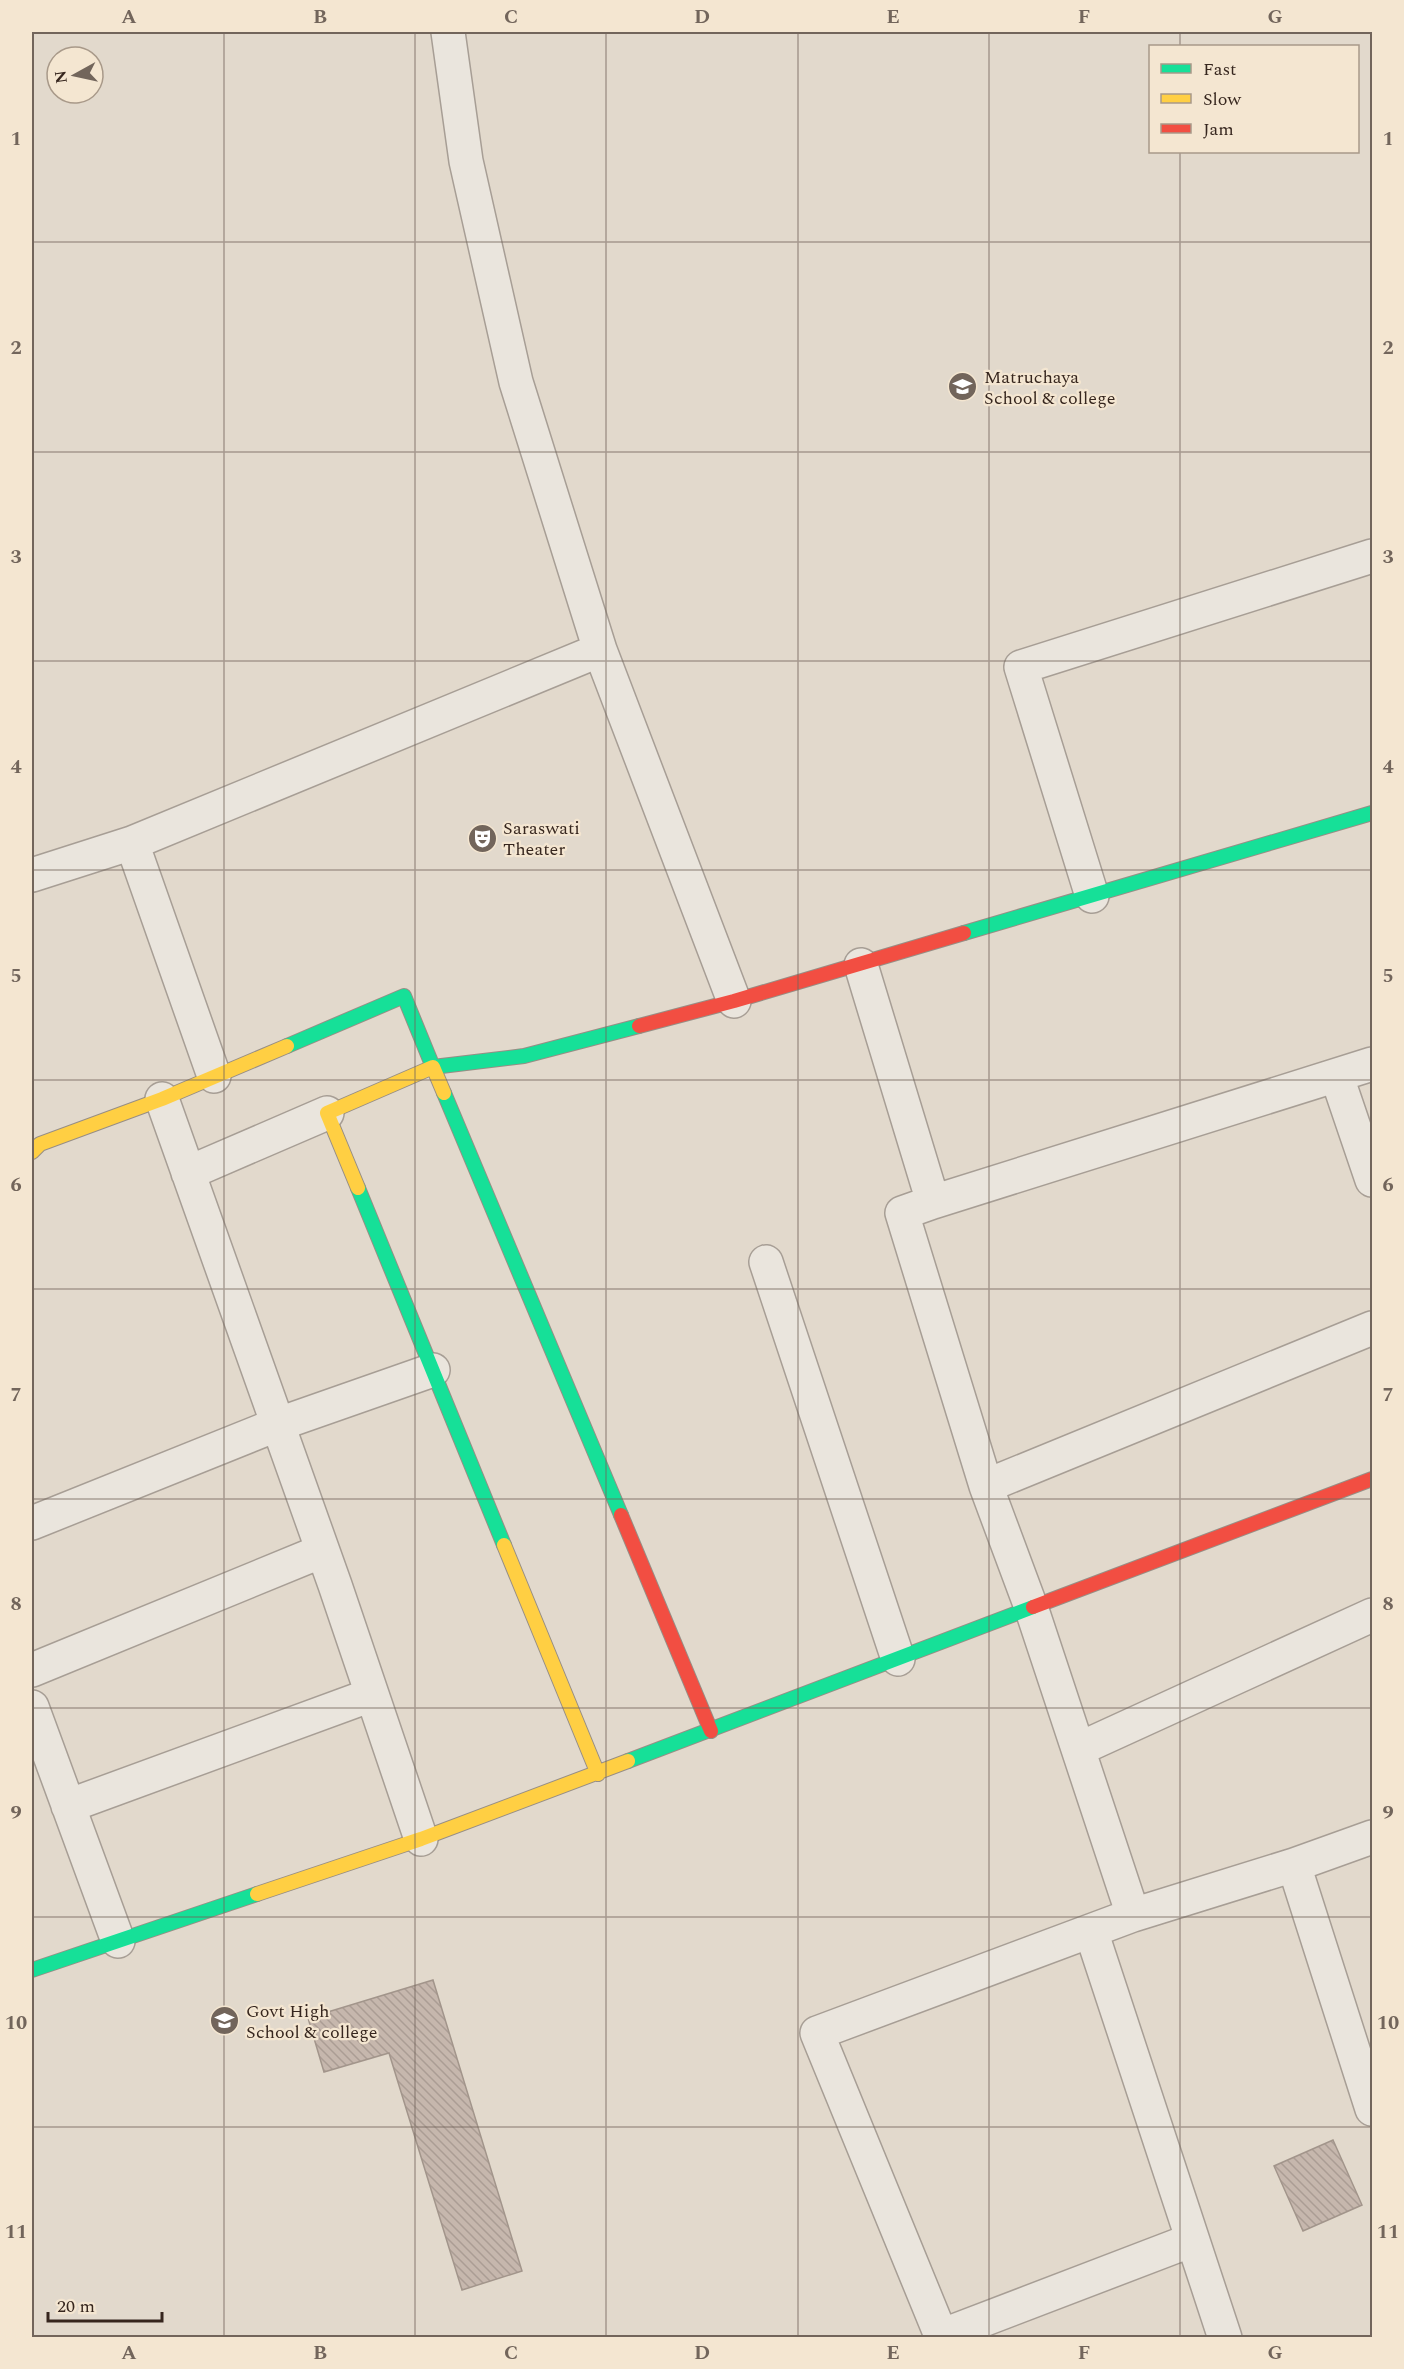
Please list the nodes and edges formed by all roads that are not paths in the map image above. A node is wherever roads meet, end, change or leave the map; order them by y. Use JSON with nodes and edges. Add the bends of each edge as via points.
{"nodes":[{"id":1,"x":448,"y":32,"type":"edge"},
{"id":2,"x":1372,"y":556,"type":"edge"},
{"id":3,"x":600,"y":650,"type":"junction"},
{"id":4,"x":1372,"y":813,"type":"edge"},
{"id":5,"x":132,"y":843,"type":"junction"},
{"id":6,"x":32,"y":875,"type":"edge"},
{"id":7,"x":1092,"y":896,"type":"junction"},
{"id":8,"x":861,"y":965,"type":"junction"},
{"id":9,"x":734,"y":1001,"type":"junction"},
{"id":10,"x":1372,"y":1064,"type":"edge"},
{"id":11,"x":433,"y":1067,"type":"junction"},
{"id":12,"x":214,"y":1076,"type":"junction"},
{"id":13,"x":1337,"y":1077,"type":"junction"},
{"id":14,"x":162,"y":1098,"type":"junction"},
{"id":15,"x":327,"y":1113,"type":"junction"},
{"id":16,"x":32,"y":1152,"type":"edge"},
{"id":17,"x":189,"y":1173,"type":"junction"},
{"id":18,"x":1372,"y":1180,"type":"edge"},
{"id":19,"x":933,"y":1202,"type":"junction"},
{"id":20,"x":766,"y":1262,"type":"dead end"},
{"id":21,"x":1372,"y":1328,"type":"edge"},
{"id":22,"x":433,"y":1370,"type":"junction"},
{"id":23,"x":276,"y":1425,"type":"junction"},
{"id":24,"x":1372,"y":1479,"type":"edge"},
{"id":25,"x":986,"y":1486,"type":"junction"},
{"id":26,"x":32,"y":1523,"type":"edge"},
{"id":27,"x":322,"y":1551,"type":"junction"},
{"id":28,"x":1031,"y":1607,"type":"junction"},
{"id":29,"x":1372,"y":1615,"type":"edge"},
{"id":30,"x":898,"y":1659,"type":"junction"},
{"id":31,"x":32,"y":1670,"type":"edge"},
{"id":32,"x":371,"y":1695,"type":"junction"},
{"id":33,"x":32,"y":1707,"type":"edge"},
{"id":34,"x":711,"y":1731,"type":"junction"},
{"id":35,"x":1079,"y":1749,"type":"junction"},
{"id":36,"x":598,"y":1774,"type":"junction"},
{"id":37,"x":68,"y":1806,"type":"junction"},
{"id":38,"x":1372,"y":1837,"type":"edge"},
{"id":39,"x":421,"y":1839,"type":"junction"},
{"id":40,"x":1294,"y":1865,"type":"junction"},
{"id":41,"x":1133,"y":1915,"type":"junction"},
{"id":42,"x":1091,"y":1931,"type":"junction"},
{"id":43,"x":118,"y":1941,"type":"junction"},
{"id":44,"x":32,"y":1970,"type":"edge"},
{"id":45,"x":1372,"y":2109,"type":"edge"},
{"id":46,"x":1192,"y":2240,"type":"junction"},
{"id":47,"x":941,"y":2337,"type":"edge"},
{"id":48,"x":1225,"y":2337,"type":"edge"}],
"edges":[{"from":1,"to":3,"type":"street","via":[[466,161],[516,382]]},
{"from":2,"to":7,"type":"street","via":[[1021,667]]},
{"from":3,"to":5,"type":"street"},
{"from":3,"to":9,"type":"street"},
{"from":4,"to":7,"type":"street"},
{"from":5,"to":6,"type":"street"},
{"from":5,"to":12,"type":"street"},
{"from":7,"to":8,"type":"street"},
{"from":8,"to":9,"type":"street"},
{"from":8,"to":19,"type":"street"},
{"from":9,"to":11,"type":"street","via":[[524,1056]]},
{"from":10,"to":13,"type":"street"},
{"from":11,"to":12,"type":"street","via":[[404,996]]},
{"from":11,"to":15,"type":"street"},
{"from":11,"to":34,"type":"street"},
{"from":12,"to":14,"type":"street"},
{"from":13,"to":18,"type":"street"},
{"from":13,"to":19,"type":"street"},
{"from":14,"to":16,"type":"street","via":[[40,1144]]},
{"from":14,"to":17,"type":"street"},
{"from":15,"to":17,"type":"street"},
{"from":15,"to":22,"type":"street"},
{"from":17,"to":23,"type":"street"},
{"from":19,"to":25,"type":"street","via":[[903,1213]]},
{"from":20,"to":30,"type":"street"},
{"from":21,"to":25,"type":"street"},
{"from":22,"to":23,"type":"street"},
{"from":22,"to":36,"type":"street"},
{"from":23,"to":26,"type":"street"},
{"from":23,"to":27,"type":"street"},
{"from":24,"to":28,"type":"street"},
{"from":25,"to":28,"type":"street"},
{"from":27,"to":31,"type":"street"},
{"from":27,"to":32,"type":"street"},
{"from":28,"to":30,"type":"street"},
{"from":28,"to":35,"type":"street"},
{"from":29,"to":35,"type":"street"},
{"from":30,"to":34,"type":"street"},
{"from":32,"to":37,"type":"street"},
{"from":32,"to":39,"type":"street"},
{"from":33,"to":37,"type":"street"},
{"from":34,"to":36,"type":"street"},
{"from":35,"to":41,"type":"street"},
{"from":36,"to":39,"type":"street"},
{"from":37,"to":43,"type":"street"},
{"from":38,"to":40,"type":"street"},
{"from":39,"to":43,"type":"street"},
{"from":40,"to":41,"type":"street"},
{"from":40,"to":45,"type":"street"},
{"from":41,"to":42,"type":"street"},
{"from":42,"to":46,"type":"street"},
{"from":42,"to":47,"type":"street","via":[[817,2033]]},
{"from":43,"to":44,"type":"street"},
{"from":46,"to":47,"type":"street"},
{"from":46,"to":48,"type":"street"}]}
